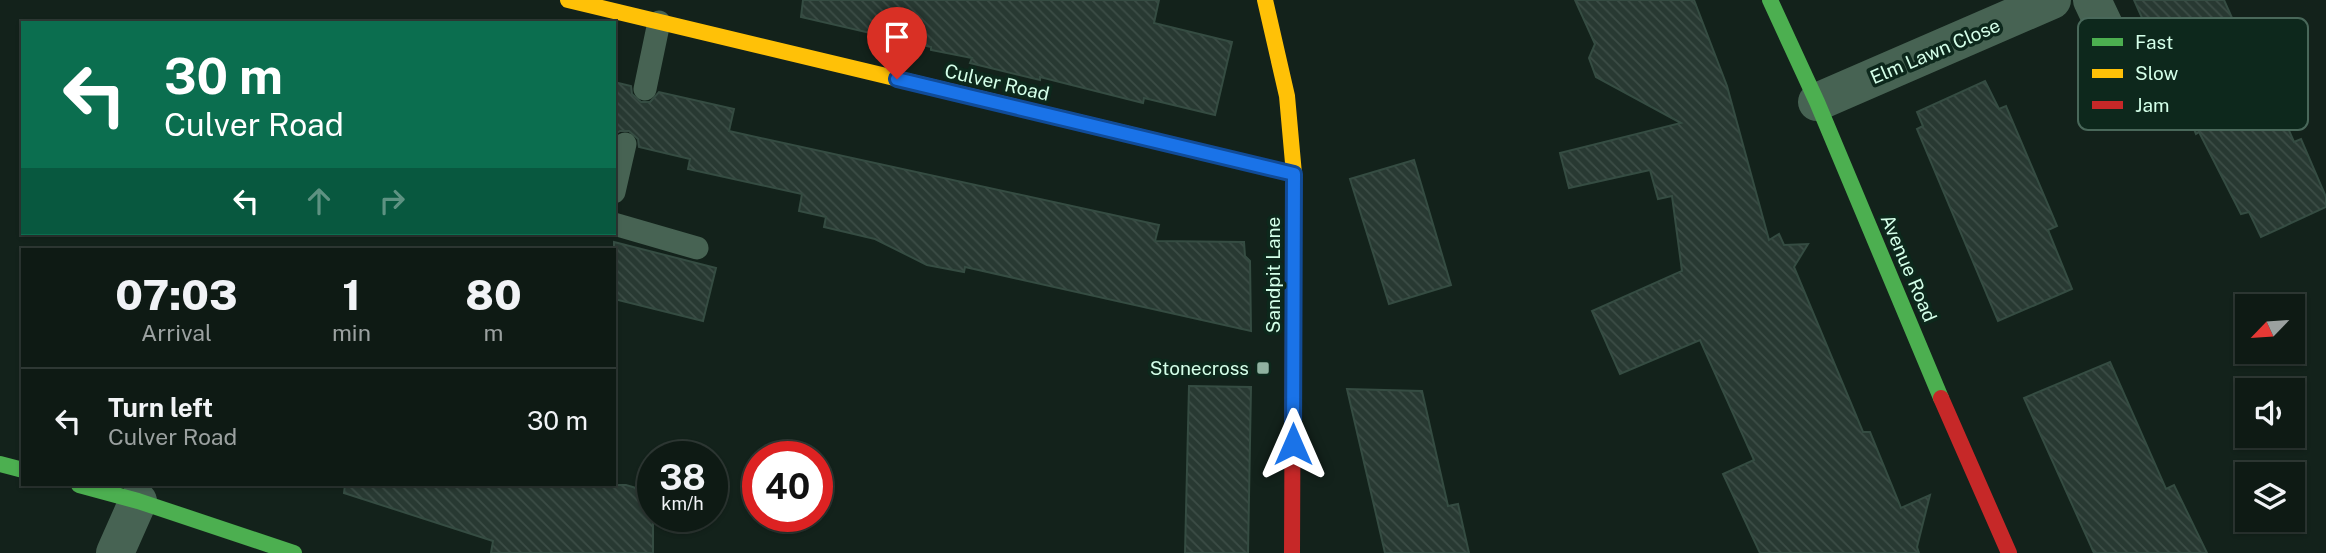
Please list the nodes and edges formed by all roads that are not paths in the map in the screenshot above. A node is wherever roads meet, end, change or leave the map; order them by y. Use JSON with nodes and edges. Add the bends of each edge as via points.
{"nodes":[{"id":1,"x":568,"y":0,"type":"edge"},
{"id":2,"x":1265,"y":0,"type":"edge"},
{"id":3,"x":1770,"y":0,"type":"edge"},
{"id":4,"x":2052,"y":0,"type":"edge"},
{"id":5,"x":2092,"y":0,"type":"edge"},
{"id":6,"x":2101,"y":18,"type":"edge"},
{"id":7,"x":659,"y":23,"type":"junction"},
{"id":8,"x":645,"y":89,"type":"dead end"},
{"id":9,"x":1817,"y":102,"type":"junction"},
{"id":10,"x":625,"y":144,"type":"dead end"},
{"id":11,"x":1294,"y":174,"type":"junction"},
{"id":12,"x":616,"y":183,"type":"edge"},
{"id":13,"x":616,"y":225,"type":"edge"},
{"id":14,"x":697,"y":248,"type":"dead end"},
{"id":15,"x":0,"y":464,"type":"edge"},
{"id":16,"x":21,"y":469,"type":"edge"},
{"id":17,"x":83,"y":486,"type":"edge"},
{"id":18,"x":138,"y":501,"type":"junction"},
{"id":19,"x":115,"y":553,"type":"edge"},
{"id":20,"x":294,"y":553,"type":"edge"},
{"id":21,"x":1293,"y":553,"type":"edge"},
{"id":22,"x":2009,"y":553,"type":"edge"}],
"edges":[{"from":1,"to":7,"type":"street","name":"Culver Road"},
{"from":2,"to":11,"type":"street","name":"Sandpit Lane","via":[[1287,96]]},
{"from":3,"to":9,"type":"street","name":"Avenue Road"},
{"from":4,"to":9,"type":"street","name":"Elm Lawn Close"},
{"from":5,"to":6,"type":"street"},
{"from":7,"to":8,"type":"lane"},
{"from":7,"to":11,"type":"street","name":"Culver Road"},
{"from":9,"to":22,"type":"street","name":"Avenue Road"},
{"from":10,"to":12,"type":"lane"},
{"from":11,"to":21,"type":"street","name":"Sandpit Lane"},
{"from":13,"to":14,"type":"lane"},
{"from":15,"to":16,"type":"street"},
{"from":17,"to":18,"type":"street"},
{"from":18,"to":19,"type":"street"},
{"from":18,"to":20,"type":"street"}]}
